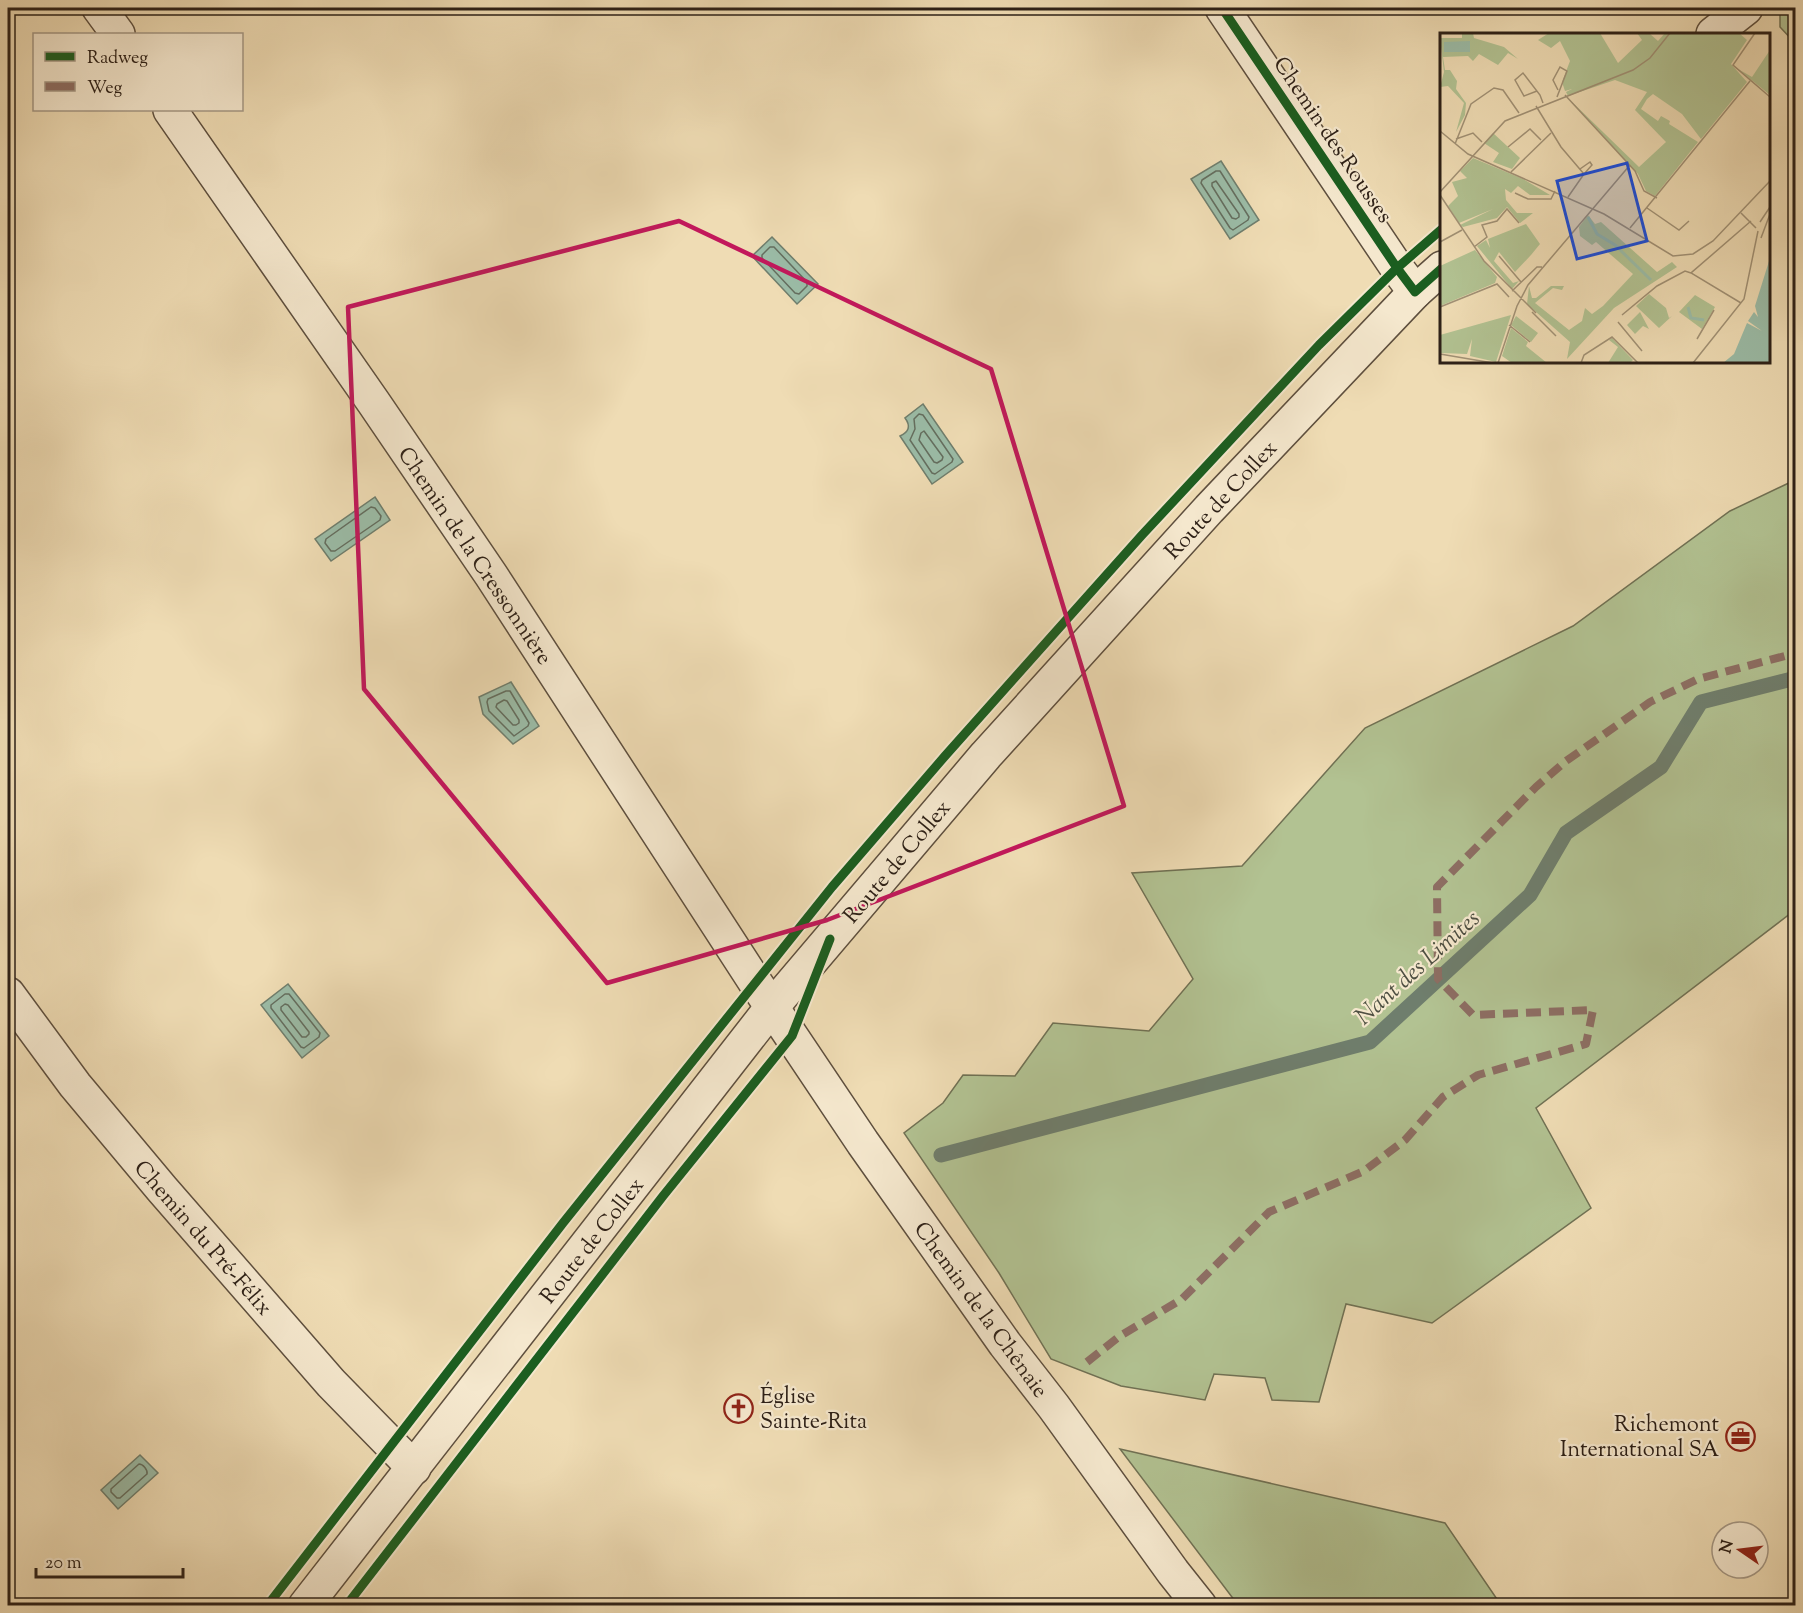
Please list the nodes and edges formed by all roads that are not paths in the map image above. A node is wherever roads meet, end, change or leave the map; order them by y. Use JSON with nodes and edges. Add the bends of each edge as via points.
{"nodes":[{"id":1,"x":99,"y":8,"type":"edge"},
{"id":2,"x":1222,"y":8,"type":"edge"},
{"id":3,"x":1746,"y":8,"type":"edge"},
{"id":4,"x":117,"y":33,"type":"edge"},
{"id":5,"x":1714,"y":33,"type":"edge"},
{"id":6,"x":171,"y":111,"type":"edge"},
{"id":7,"x":1440,"y":270,"type":"edge"},
{"id":8,"x":1415,"y":292,"type":"junction"},
{"id":9,"x":8,"y":994,"type":"edge"},
{"id":10,"x":772,"y":1007,"type":"junction"},
{"id":11,"x":414,"y":1468,"type":"junction"},
{"id":12,"x":305,"y":1605,"type":"edge"},
{"id":13,"x":1200,"y":1605,"type":"edge"}],
"edges":[{"from":1,"to":4,"type":"street"},
{"from":2,"to":8,"type":"street","name":"Chemin des Rousses"},
{"from":3,"to":5,"type":"street"},
{"from":6,"to":10,"type":"street","name":"Chemin de la Cressonnière","via":[[491,575]]},
{"from":7,"to":8,"type":"street","name":"Route de Collex"},
{"from":8,"to":10,"type":"street","name":"Route de Collex","via":[[1209,509],[986,755]]},
{"from":9,"to":11,"type":"street","name":"Chemin du Pré-Félix","via":[[75,1085],[162,1190],[331,1383]]},
{"from":10,"to":11,"type":"street","name":"Route de Collex"},
{"from":10,"to":13,"type":"street","name":"Chemin de la Chênaie","via":[[1005,1344]]},
{"from":11,"to":12,"type":"street","name":"Route de Collex"}]}
